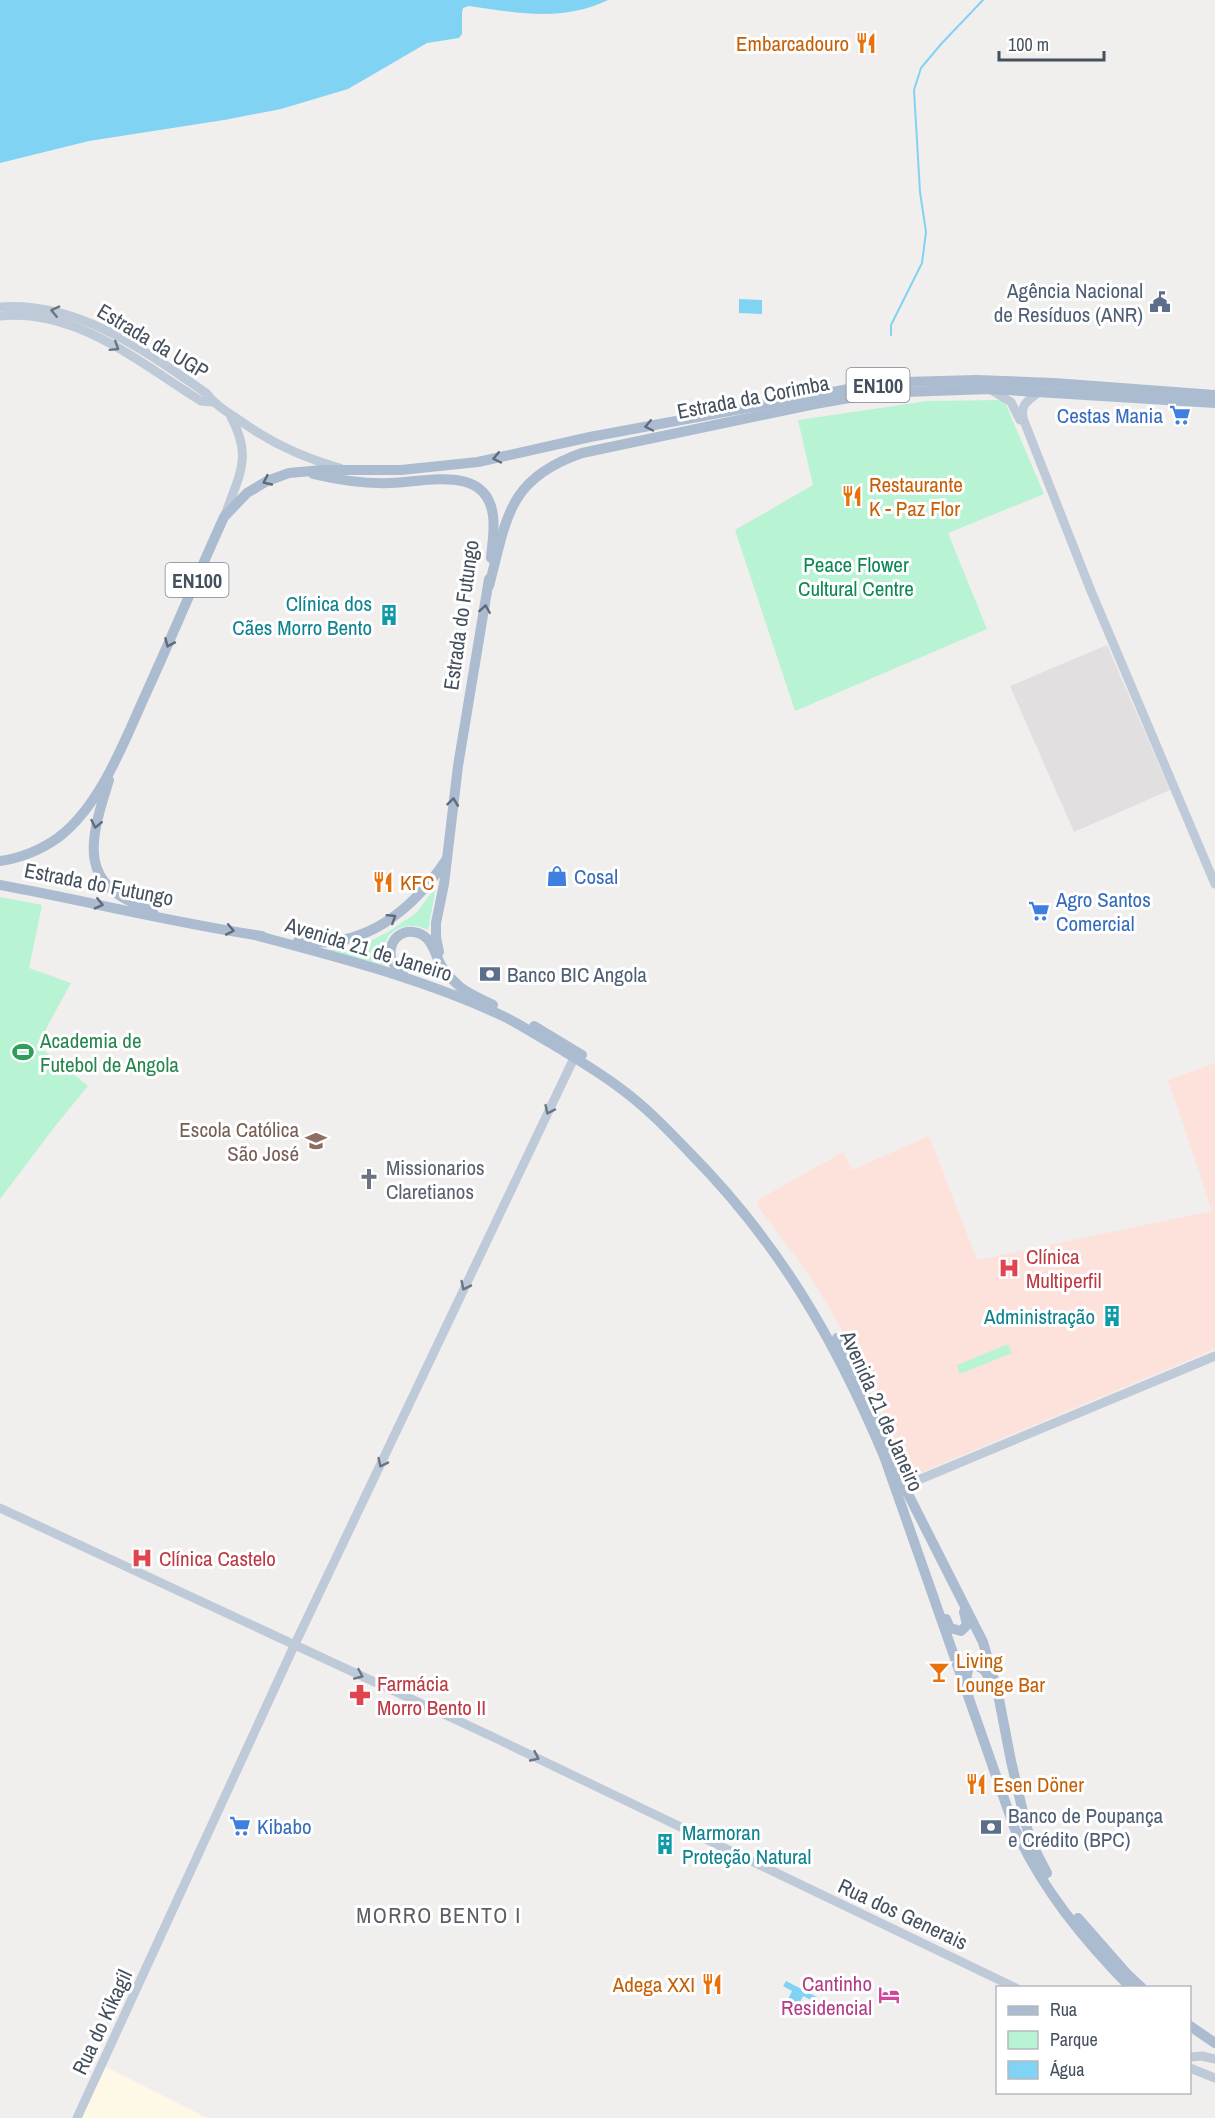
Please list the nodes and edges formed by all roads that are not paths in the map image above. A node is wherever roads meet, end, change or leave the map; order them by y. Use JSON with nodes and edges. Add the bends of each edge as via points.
{"nodes":[{"id":1,"x":0,"y":307,"type":"edge"},
{"id":2,"x":0,"y":316,"type":"edge"},
{"id":3,"x":990,"y":389,"type":"junction"},
{"id":4,"x":1040,"y":392,"type":"junction"},
{"id":5,"x":1215,"y":395,"type":"edge"},
{"id":6,"x":213,"y":402,"type":"junction"},
{"id":7,"x":1215,"y":404,"type":"edge"},
{"id":8,"x":230,"y":415,"type":"junction"},
{"id":9,"x":1027,"y":429,"type":"junction"},
{"id":10,"x":554,"y":446,"type":"joint"},
{"id":11,"x":345,"y":470,"type":"junction"},
{"id":12,"x":301,"y":472,"type":"junction"},
{"id":13,"x":224,"y":517,"type":"junction"},
{"id":14,"x":489,"y":586,"type":"junction"},
{"id":15,"x":113,"y":768,"type":"junction"},
{"id":16,"x":446,"y":860,"type":"junction"},
{"id":17,"x":0,"y":861,"type":"edge"},
{"id":18,"x":1215,"y":884,"type":"edge"},
{"id":19,"x":0,"y":885,"type":"edge"},
{"id":20,"x":204,"y":924,"type":"junction"},
{"id":21,"x":255,"y":935,"type":"junction"},
{"id":22,"x":453,"y":979,"type":"junction"},
{"id":23,"x":442,"y":990,"type":"junction"},
{"id":24,"x":574,"y":1058,"type":"junction"},
{"id":25,"x":1215,"y":1356,"type":"edge"},
{"id":26,"x":904,"y":1486,"type":"junction"},
{"id":27,"x":0,"y":1508,"type":"edge"},
{"id":28,"x":903,"y":1510,"type":"junction"},
{"id":29,"x":916,"y":1511,"type":"junction"},
{"id":30,"x":294,"y":1646,"type":"junction"},
{"id":31,"x":1009,"y":1752,"type":"junction"},
{"id":32,"x":990,"y":1758,"type":"junction"},
{"id":33,"x":1012,"y":1986,"type":"edge"},
{"id":34,"x":1129,"y":1986,"type":"edge"},
{"id":35,"x":1140,"y":1986,"type":"edge"},
{"id":36,"x":1191,"y":2027,"type":"edge"},
{"id":37,"x":1191,"y":2036,"type":"edge"},
{"id":38,"x":1215,"y":2043,"type":"edge"},
{"id":39,"x":1215,"y":2051,"type":"edge"},
{"id":40,"x":1191,"y":2057,"type":"edge"},
{"id":41,"x":1215,"y":2059,"type":"edge"},
{"id":42,"x":1191,"y":2068,"type":"edge"},
{"id":43,"x":1215,"y":2078,"type":"edge"},
{"id":44,"x":77,"y":2118,"type":"edge"}],
"edges":[{"from":6,"to":1,"type":"street","name":"Estrada da UGP","one_way":true,"via":[[187,380],[106,329],[54,311]]},
{"from":2,"to":6,"type":"street","name":"Estrada da UGP","one_way":true,"via":[[42,318],[86,330],[201,401]]},
{"from":3,"to":4,"type":"main road","name":"Estrada da Corimba","number":"EN100"},
{"from":3,"to":9,"type":"street","via":[[1011,402]]},
{"from":3,"to":14,"type":"main road","name":"Estrada da Corimba","number":"EN100","via":[[855,397],[582,453],[536,476],[517,497],[505,524]]},
{"from":4,"to":7,"type":"main road","name":"Estrada da Corimba","number":"EN100"},
{"from":4,"to":9,"type":"street","via":[[1022,408]]},
{"from":5,"to":10,"type":"main road","name":"Estrada da Corimba","number":"EN100","one_way":true,"via":[[1020,381],[905,382],[832,391]]},
{"from":6,"to":8,"type":"street","name":"Estrada da UGP"},
{"from":8,"to":11,"type":"street","name":"Estrada da UGP","via":[[281,447]]},
{"from":8,"to":13,"type":"street","via":[[241,438],[243,459]]},
{"from":9,"to":18,"type":"street"},
{"from":10,"to":11,"type":"main road","name":"Estrada do Futungo","number":"EN100","one_way":true,"via":[[428,468]]},
{"from":11,"to":12,"type":"main road","name":"Estrada do Futungo","number":"EN100"},
{"from":12,"to":13,"type":"main road","name":"Estrada do Futungo","number":"EN100","one_way":true,"via":[[255,487]]},
{"from":12,"to":14,"type":"main road","name":"Estrada do Futungo","number":"EN100","via":[[359,482],[466,482],[482,492],[494,518]]},
{"from":13,"to":15,"type":"main road","name":"Estrada do Futungo","number":"EN100","one_way":true},
{"from":16,"to":14,"type":"main road","name":"Estrada do Futungo","number":"EN100","one_way":true},
{"from":15,"to":17,"type":"main road","name":"Estrada do Futungo","number":"EN100","via":[[60,837],[29,854]]},
{"from":15,"to":20,"type":"main road","one_way":true,"via":[[93,841],[94,861],[102,879],[129,902]]},
{"from":21,"to":16,"type":"main road","name":"Estrada do Futungo","number":"EN100","one_way":true,"via":[[306,942],[345,939],[363,933],[397,916],[412,903]]},
{"from":16,"to":22,"type":"main road","name":"Estrada do Futungo","via":[[436,937]]},
{"from":19,"to":20,"type":"main road","name":"Estrada do Futungo","number":"EN100","one_way":true},
{"from":20,"to":21,"type":"main road","name":"Estrada do Futungo","number":"EN100","one_way":true},
{"from":21,"to":23,"type":"main road","name":"Avenida 21 de Janeiro","via":[[382,969]]},
{"from":22,"to":23,"type":"main road","via":[[424,936],[412,932],[397,937],[390,951],[395,968]]},
{"from":22,"to":26,"type":"main road","name":"Avenida 21 de Janeiro","via":[[473,995],[567,1044],[625,1085],[668,1120],[730,1186],[822,1311],[873,1410]]},
{"from":23,"to":24,"type":"main road","name":"Avenida 21 de Janeiro","via":[[507,1018]]},
{"from":24,"to":28,"type":"main road","name":"Avenida 21 de Janeiro","via":[[621,1089],[659,1122],[721,1183],[762,1234],[841,1360],[884,1456]]},
{"from":24,"to":30,"type":"street","name":"Rua do Kikagil","one_way":true},
{"from":25,"to":26,"type":"street"},
{"from":26,"to":29,"type":"main road","name":"Avenida 21 de Janeiro"},
{"from":27,"to":30,"type":"street","name":"Rua dos Generais"},
{"from":28,"to":29,"type":"main road","via":[[948,1624],[961,1631],[967,1620],[961,1603]]},
{"from":28,"to":32,"type":"main road","name":"Avenida 21 de Janeiro"},
{"from":29,"to":31,"type":"main road","name":"Avenida 21 de Janeiro","via":[[983,1642]]},
{"from":30,"to":33,"type":"street","name":"Rua dos Generais","one_way":true,"via":[[542,1760]]},
{"from":30,"to":44,"type":"street","name":"Rua do Kikagil"},
{"from":31,"to":32,"type":"main road","via":[[988,1675],[979,1665],[972,1665],[967,1681]]},
{"from":31,"to":35,"type":"main road","name":"Avenida 21 de Janeiro","via":[[1026,1825],[1046,1873],[1088,1930]]},
{"from":32,"to":34,"type":"main road","name":"Avenida 21 de Janeiro","via":[[1014,1827],[1032,1863],[1082,1935]]},
{"from":36,"to":38,"type":"main road"},
{"from":37,"to":39,"type":"main road"},
{"from":40,"to":41,"type":"street"},
{"from":42,"to":43,"type":"street"}]}
